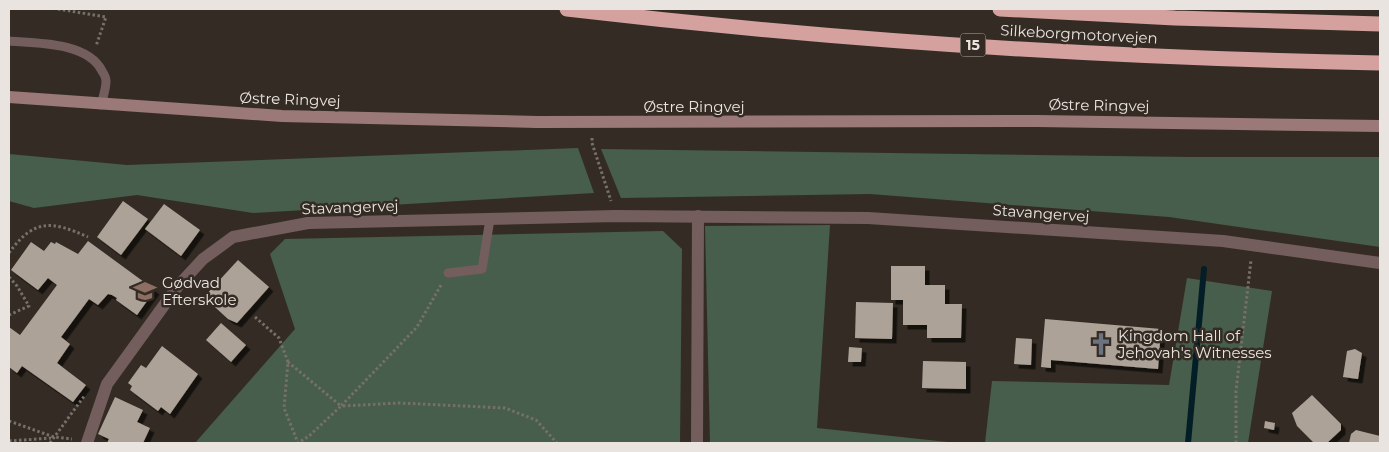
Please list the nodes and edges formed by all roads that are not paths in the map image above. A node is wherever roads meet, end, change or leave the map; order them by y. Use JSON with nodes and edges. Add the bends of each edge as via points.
{"nodes":[{"id":1,"x":567,"y":9,"type":"edge"},
{"id":2,"x":1000,"y":9,"type":"edge"},
{"id":3,"x":1380,"y":24,"type":"edge"},
{"id":4,"x":9,"y":42,"type":"edge"},
{"id":5,"x":1380,"y":63,"type":"edge"},
{"id":6,"x":9,"y":97,"type":"edge"},
{"id":7,"x":102,"y":105,"type":"junction"},
{"id":8,"x":1380,"y":126,"type":"edge"},
{"id":9,"x":698,"y":216,"type":"junction"},
{"id":10,"x":490,"y":219,"type":"junction"},
{"id":11,"x":1380,"y":263,"type":"edge"},
{"id":12,"x":448,"y":274,"type":"road end"},
{"id":13,"x":87,"y":442,"type":"edge"},
{"id":14,"x":697,"y":443,"type":"edge"}],
"edges":[{"from":1,"to":5,"type":"highway","name":"Silkeborgmotorvejen","number":"15","via":[[751,28],[1024,48],[1172,57]]},
{"from":2,"to":3,"type":"highway","name":"Silkeborgmotorvejen"},
{"from":4,"to":7,"type":"lane","via":[[79,50],[92,58],[106,80]]},
{"from":6,"to":7,"type":"main road","name":"Østre Ringvej"},
{"from":7,"to":8,"type":"main road","name":"Østre Ringvej","via":[[282,116],[593,122],[1037,121]]},
{"from":9,"to":10,"type":"street","name":"Stavangervej"},
{"from":9,"to":11,"type":"street","name":"Stavangervej","via":[[868,218],[1253,244]]},
{"from":9,"to":14,"type":"street"},
{"from":10,"to":12,"type":"lane","via":[[482,269]]},
{"from":10,"to":13,"type":"street","name":"Stavangervej","via":[[308,223],[233,236],[203,259],[178,286],[107,384]]}]}
